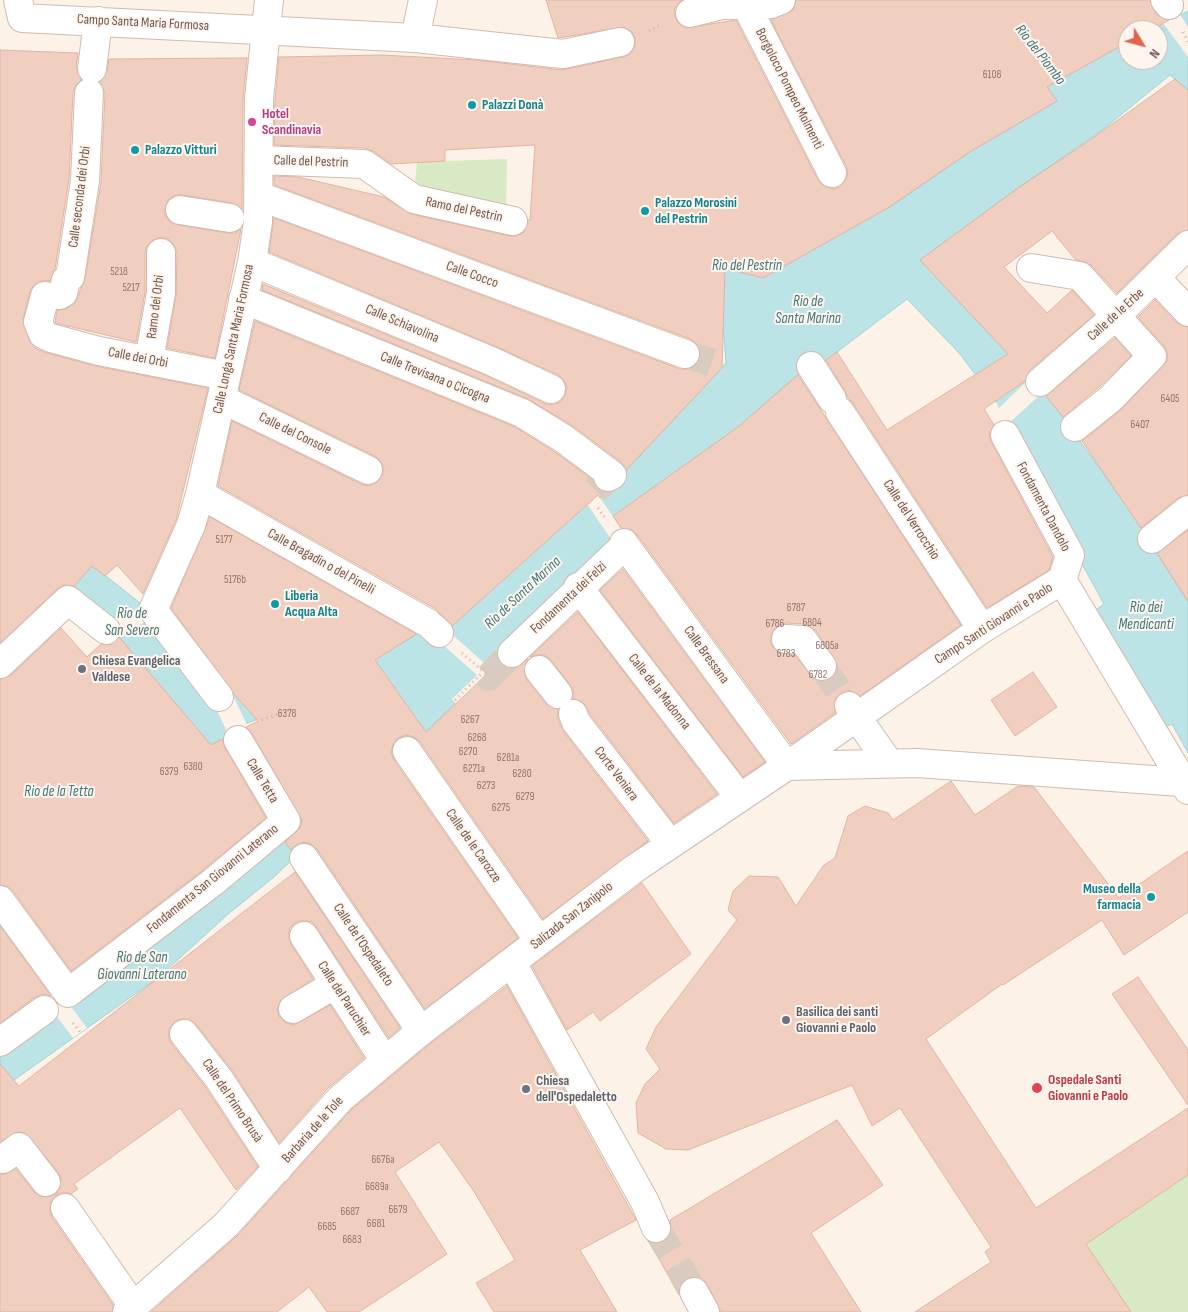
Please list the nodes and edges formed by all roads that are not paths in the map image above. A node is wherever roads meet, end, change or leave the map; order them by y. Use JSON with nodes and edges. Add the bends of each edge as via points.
{"nodes":[{"id":1,"x":269,"y":0,"type":"edge"},
{"id":2,"x":423,"y":0,"type":"edge"},
{"id":3,"x":755,"y":3,"type":"edge"},
{"id":4,"x":13,"y":13,"type":"edge"},
{"id":5,"x":690,"y":13,"type":"dead end"},
{"id":6,"x":98,"y":21,"type":"junction"},
{"id":7,"x":264,"y":29,"type":"junction"},
{"id":8,"x":415,"y":38,"type":"junction"},
{"id":9,"x":620,"y":42,"type":"dead end"},
{"id":10,"x":259,"y":160,"type":"junction"},
{"id":11,"x":832,"y":173,"type":"dead end"},
{"id":12,"x":414,"y":199,"type":"joint"},
{"id":13,"x":180,"y":210,"type":"dead end"},
{"id":14,"x":250,"y":214,"type":"junction"},
{"id":15,"x":513,"y":221,"type":"dead end"},
{"id":16,"x":1188,"y":246,"type":"edge"},
{"id":17,"x":161,"y":253,"type":"dead end"},
{"id":18,"x":252,"y":262,"type":"junction"},
{"id":19,"x":1031,"y":268,"type":"dead end"},
{"id":20,"x":1156,"y":278,"type":"junction"},
{"id":21,"x":243,"y":300,"type":"junction"},
{"id":22,"x":362,"y":308,"type":"junction"},
{"id":23,"x":1188,"y":312,"type":"edge"},
{"id":24,"x":1117,"y":315,"type":"junction"},
{"id":25,"x":51,"y":338,"type":"joint"},
{"id":26,"x":348,"y":343,"type":"junction"},
{"id":27,"x":685,"y":354,"type":"tunnel mouth"},
{"id":28,"x":149,"y":360,"type":"junction"},
{"id":29,"x":811,"y":366,"type":"dead end"},
{"id":30,"x":1040,"y":382,"type":"dead end"},
{"id":31,"x":224,"y":388,"type":"junction"},
{"id":32,"x":551,"y":389,"type":"dead end"},
{"id":33,"x":1076,"y":427,"type":"dead end"},
{"id":34,"x":1005,"y":436,"type":"dead end"},
{"id":35,"x":368,"y":470,"type":"dead end"},
{"id":36,"x":608,"y":477,"type":"dead end"},
{"id":37,"x":200,"y":494,"type":"junction"},
{"id":38,"x":1188,"y":510,"type":"edge"},
{"id":39,"x":1152,"y":539,"type":"dead end"},
{"id":40,"x":624,"y":544,"type":"joint"},
{"id":41,"x":1062,"y":580,"type":"junction"},
{"id":42,"x":578,"y":587,"type":"junction"},
{"id":43,"x":982,"y":629,"type":"junction"},
{"id":44,"x":106,"y":630,"type":"dead end"},
{"id":45,"x":439,"y":633,"type":"dead end"},
{"id":46,"x":786,"y":639,"type":"dead end"},
{"id":47,"x":512,"y":653,"type":"tunnel mouth"},
{"id":48,"x":0,"y":664,"type":"edge"},
{"id":49,"x":822,"y":666,"type":"tunnel mouth"},
{"id":50,"x":539,"y":670,"type":"dead end"},
{"id":51,"x":219,"y":697,"type":"dead end"},
{"id":52,"x":853,"y":711,"type":"junction"},
{"id":53,"x":247,"y":731,"type":"road end"},
{"id":54,"x":407,"y":751,"type":"dead end"},
{"id":55,"x":889,"y":764,"type":"junction"},
{"id":56,"x":787,"y":766,"type":"junction"},
{"id":57,"x":1186,"y":784,"type":"edge"},
{"id":58,"x":740,"y":798,"type":"junction"},
{"id":59,"x":286,"y":821,"type":"joint"},
{"id":60,"x":665,"y":837,"type":"junction"},
{"id":61,"x":304,"y":858,"type":"dead end"},
{"id":62,"x":634,"y":869,"type":"joint"},
{"id":63,"x":0,"y":900,"type":"edge"},
{"id":64,"x":304,"y":936,"type":"dead end"},
{"id":65,"x":539,"y":941,"type":"junction"},
{"id":66,"x":512,"y":963,"type":"junction"},
{"id":67,"x":334,"y":985,"type":"junction"},
{"id":68,"x":56,"y":1001,"type":"junction"},
{"id":69,"x":292,"y":1008,"type":"dead end"},
{"id":70,"x":421,"y":1032,"type":"junction"},
{"id":71,"x":184,"y":1034,"type":"dead end"},
{"id":72,"x":0,"y":1042,"type":"edge"},
{"id":73,"x":385,"y":1061,"type":"junction"},
{"id":74,"x":3,"y":1159,"type":"dead end"},
{"id":75,"x":278,"y":1169,"type":"junction"},
{"id":76,"x":46,"y":1182,"type":"dead end"},
{"id":77,"x":65,"y":1208,"type":"dead end"},
{"id":78,"x":656,"y":1228,"type":"tunnel mouth"},
{"id":79,"x":130,"y":1309,"type":"edge"}],
"edges":[{"from":1,"to":7,"type":"street"},
{"from":2,"to":8,"type":"street"},
{"from":3,"to":5,"type":"street"},
{"from":3,"to":11,"type":"street","name":"Borgoloco Pompeo Molmenti"},
{"from":4,"to":6,"type":"street","name":"Campo Santa Maria Formosa"},
{"from":6,"to":7,"type":"street","name":"Campo Santa Maria Formosa"},
{"from":6,"to":25,"type":"street","name":"Calle seconda dei Orbi","via":[[85,181],[70,277],[63,293],[52,295],[38,322],[43,334]]},
{"from":7,"to":8,"type":"street","name":"Campo Santa Maria Formosa"},
{"from":7,"to":10,"type":"street","name":"Calle Longa Santa Maria Formosa"},
{"from":8,"to":9,"type":"street","name":"Campo Santa Maria Formosa","via":[[563,54]]},
{"from":10,"to":12,"type":"street","name":"Calle del Pestrin","via":[[364,164]]},
{"from":10,"to":14,"type":"street","name":"Calle Longa Santa Maria Formosa"},
{"from":12,"to":15,"type":"street","name":"Ramo del Pestrin"},
{"from":13,"to":14,"type":"street","name":"Calle Cocco"},
{"from":14,"to":18,"type":"street","name":"Calle Longa Santa Maria Formosa"},
{"from":14,"to":27,"type":"street","name":"Calle Cocco"},
{"from":16,"to":20,"type":"street","name":"Calle de le Erbe"},
{"from":17,"to":28,"type":"street","name":"Ramo dei Orbi","via":[[161,293]]},
{"from":18,"to":21,"type":"street","name":"Calle Longa Santa Maria Formosa"},
{"from":18,"to":22,"type":"street","name":"Calle Schiavolina"},
{"from":19,"to":24,"type":"street","via":[[1080,276]]},
{"from":20,"to":23,"type":"street"},
{"from":20,"to":24,"type":"street","name":"Calle de le Erbe"},
{"from":21,"to":26,"type":"street","name":"Calle Trevisana o Cicogna"},
{"from":21,"to":31,"type":"street","name":"Calle Longa Santa Maria Formosa"},
{"from":22,"to":26,"type":"street"},
{"from":22,"to":32,"type":"street","name":"Calle Schiavolina"},
{"from":24,"to":30,"type":"street","name":"Calle de le Erbe"},
{"from":24,"to":33,"type":"street","via":[[1152,356],[1110,399]]},
{"from":25,"to":28,"type":"street","name":"Calle dei Orbi"},
{"from":26,"to":36,"type":"street","name":"Calle Trevisana o Cicogna","via":[[522,413],[612,474]]},
{"from":28,"to":31,"type":"street","name":"Calle dei Orbi"},
{"from":29,"to":43,"type":"street","name":"Calle del Verrocchio"},
{"from":31,"to":35,"type":"street","name":"Calle del Console"},
{"from":31,"to":37,"type":"street","name":"Calle Longa Santa Maria Formosa"},
{"from":34,"to":41,"type":"street","name":"Fondamenta Dandolo","via":[[1070,555]]},
{"from":37,"to":45,"type":"street","name":"Calle Bragadin o del Pinelli","via":[[428,623]]},
{"from":37,"to":51,"type":"street","name":"Calle Longa Santa Maria Formosa","via":[[191,525],[152,610]]},
{"from":38,"to":39,"type":"street"},
{"from":40,"to":42,"type":"street","name":"Fondamenta dei Felzi"},
{"from":40,"to":56,"type":"street","name":"Calle Bressana"},
{"from":41,"to":43,"type":"street","name":"Campo Santi Giovanni e Paolo"},
{"from":41,"to":57,"type":"street","name":"Campo Santi Giovanni e Paolo"},
{"from":42,"to":47,"type":"street","name":"Fondamenta dei Felzi"},
{"from":42,"to":58,"type":"street","name":"Calle de la Madonna"},
{"from":43,"to":52,"type":"street","name":"Campo Santi Giovanni e Paolo"},
{"from":44,"to":48,"type":"street","via":[[68,600]]},
{"from":46,"to":49,"type":"street","via":[[803,640]]},
{"from":50,"to":60,"type":"street","name":"Corte Veniera"},
{"from":52,"to":55,"type":"street"},
{"from":52,"to":56,"type":"street","name":"Campo Santi Giovanni e Paolo"},
{"from":53,"to":59,"type":"street","name":"Calle Tetta"},
{"from":54,"to":65,"type":"street","name":"Calle de le Carozze"},
{"from":55,"to":56,"type":"street","name":"Campo Santi Giovanni e Paolo"},
{"from":55,"to":57,"type":"street","name":"Campo Santi Giovanni e Paolo","via":[[927,764]]},
{"from":56,"to":58,"type":"street","name":"Campo Santi Giovanni e Paolo"},
{"from":58,"to":60,"type":"street","name":"Campo Santi Giovanni e Paolo"},
{"from":59,"to":68,"type":"street","name":"Fondamenta San Giovanni Laterano","via":[[213,882]]},
{"from":60,"to":62,"type":"street","name":"Campo Santi Giovanni e Paolo"},
{"from":61,"to":70,"type":"street","name":"Calle de l'Ospedaleto"},
{"from":62,"to":65,"type":"street","name":"Salizada San Zanipolo"},
{"from":63,"to":68,"type":"street"},
{"from":64,"to":67,"type":"street","name":"Calle del Paruchier"},
{"from":65,"to":66,"type":"street","name":"Salizada San Zanipolo"},
{"from":66,"to":70,"type":"street","name":"Barbaria de le Tole"},
{"from":66,"to":78,"type":"street","via":[[645,1202]]},
{"from":67,"to":69,"type":"street"},
{"from":67,"to":73,"type":"street","name":"Calle del Paruchier"},
{"from":68,"to":72,"type":"street","name":"Fondamenta San Giovanni Laterano"},
{"from":70,"to":73,"type":"street","name":"Barbaria de le Tole"},
{"from":71,"to":75,"type":"street","name":"Calle del Primo Brusà","via":[[219,1079]]},
{"from":73,"to":75,"type":"street","name":"Barbaria de le Tole","via":[[340,1099]]},
{"from":74,"to":76,"type":"street","via":[[19,1147]]},
{"from":75,"to":79,"type":"street","name":"Barbaria de le Tole","via":[[226,1224]]},
{"from":77,"to":79,"type":"street"}]}
